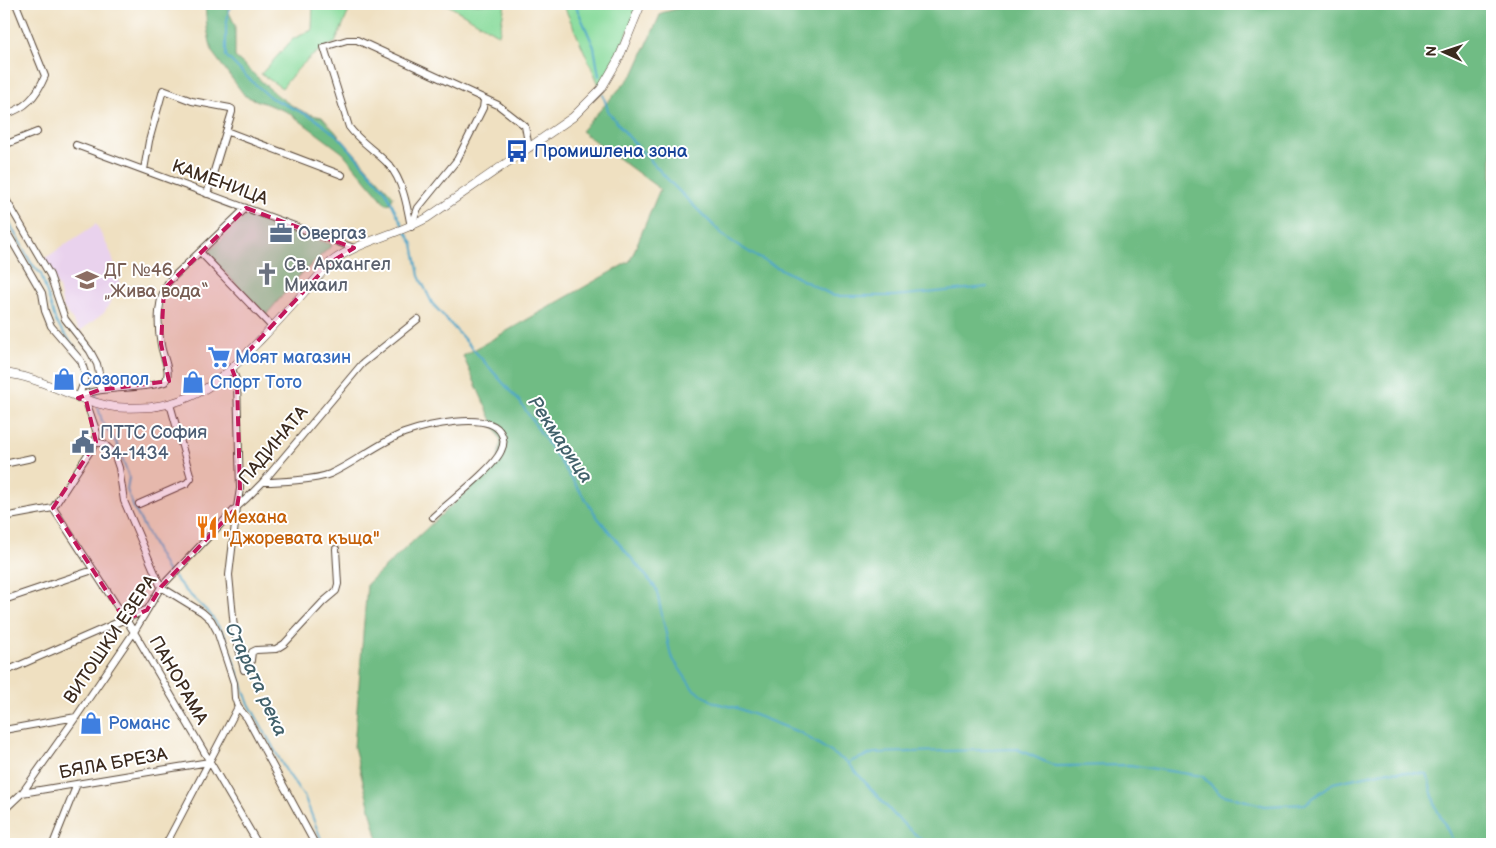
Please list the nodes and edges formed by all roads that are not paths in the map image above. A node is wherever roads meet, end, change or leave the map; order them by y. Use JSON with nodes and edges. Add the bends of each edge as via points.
{"nodes":[{"id":1,"x":16,"y":4,"type":"edge"},
{"id":2,"x":641,"y":4,"type":"edge"},
{"id":3,"x":484,"y":100,"type":"junction"},
{"id":4,"x":4,"y":116,"type":"edge"},
{"id":5,"x":226,"y":131,"type":"junction"},
{"id":6,"x":37,"y":132,"type":"dead end"},
{"id":7,"x":4,"y":145,"type":"edge"},
{"id":8,"x":76,"y":145,"type":"dead end"},
{"id":9,"x":529,"y":148,"type":"junction"},
{"id":10,"x":144,"y":170,"type":"junction"},
{"id":11,"x":342,"y":175,"type":"dead end"},
{"id":12,"x":207,"y":194,"type":"junction"},
{"id":13,"x":4,"y":196,"type":"edge"},
{"id":14,"x":246,"y":208,"type":"junction"},
{"id":15,"x":410,"y":227,"type":"junction"},
{"id":16,"x":4,"y":234,"type":"edge"},
{"id":17,"x":354,"y":248,"type":"junction"},
{"id":18,"x":200,"y":252,"type":"junction"},
{"id":19,"x":418,"y":319,"type":"dead end"},
{"id":20,"x":272,"y":327,"type":"junction"},
{"id":21,"x":232,"y":369,"type":"junction"},
{"id":22,"x":4,"y":373,"type":"edge"},
{"id":23,"x":99,"y":390,"type":"junction"},
{"id":24,"x":85,"y":398,"type":"junction"},
{"id":25,"x":170,"y":404,"type":"junction"},
{"id":26,"x":96,"y":442,"type":"junction"},
{"id":27,"x":32,"y":458,"type":"dead end"},
{"id":28,"x":4,"y":464,"type":"edge"},
{"id":29,"x":262,"y":482,"type":"junction"},
{"id":30,"x":139,"y":504,"type":"dead end"},
{"id":31,"x":236,"y":507,"type":"junction"},
{"id":32,"x":53,"y":508,"type":"junction"},
{"id":33,"x":4,"y":517,"type":"edge"},
{"id":34,"x":433,"y":517,"type":"dead end"},
{"id":35,"x":336,"y":549,"type":"dead end"},
{"id":36,"x":93,"y":570,"type":"junction"},
{"id":37,"x":161,"y":586,"type":"junction"},
{"id":38,"x":4,"y":600,"type":"edge"},
{"id":39,"x":148,"y":610,"type":"junction"},
{"id":40,"x":126,"y":620,"type":"junction"},
{"id":41,"x":134,"y":632,"type":"junction"},
{"id":42,"x":4,"y":672,"type":"edge"},
{"id":43,"x":238,"y":707,"type":"junction"},
{"id":44,"x":76,"y":717,"type":"junction"},
{"id":45,"x":4,"y":730,"type":"edge"},
{"id":46,"x":209,"y":762,"type":"junction"},
{"id":47,"x":77,"y":784,"type":"junction"},
{"id":48,"x":22,"y":793,"type":"junction"},
{"id":49,"x":4,"y":810,"type":"edge"},
{"id":50,"x":53,"y":844,"type":"edge"},
{"id":51,"x":166,"y":844,"type":"edge"},
{"id":52,"x":258,"y":844,"type":"edge"},
{"id":53,"x":315,"y":844,"type":"edge"}],
"edges":[{"from":1,"to":4,"type":"street","via":[[45,76],[38,93],[29,102]]},
{"from":2,"to":9,"type":"street","via":[[619,58],[601,89],[573,117]]},
{"from":3,"to":9,"type":"street","via":[[498,105],[525,126]]},
{"from":3,"to":15,"type":"street","via":[[457,160],[418,208]]},
{"from":3,"to":15,"type":"street","via":[[357,40],[324,47],[349,127],[390,165],[407,204]]},
{"from":5,"to":10,"type":"street","via":[[232,109],[192,101],[163,90]]},
{"from":5,"to":11,"type":"street"},
{"from":5,"to":12,"type":"street"},
{"from":6,"to":7,"type":"street"},
{"from":8,"to":10,"type":"street","name":"КАМЕНИЦА"},
{"from":9,"to":15,"type":"street"},
{"from":10,"to":12,"type":"street","name":"КАМЕНИЦА"},
{"from":12,"to":14,"type":"street","name":"КАМЕНИЦА"},
{"from":13,"to":23,"type":"street","via":[[50,275],[65,319],[97,364],[101,382]]},
{"from":14,"to":17,"type":"street","name":"КАМЕНИЦА"},
{"from":14,"to":18,"type":"street"},
{"from":15,"to":17,"type":"street"},
{"from":16,"to":24,"type":"street","via":[[18,249],[42,293],[51,326],[81,361],[86,376]]},
{"from":17,"to":20,"type":"street","via":[[331,262]]},
{"from":18,"to":20,"type":"street"},
{"from":18,"to":23,"type":"street","via":[[170,281],[160,298],[161,344],[168,377],[165,382],[130,389]]},
{"from":19,"to":29,"type":"street","name":"ПАДИНАТА","via":[[362,364]]},
{"from":20,"to":21,"type":"street"},
{"from":21,"to":25,"type":"street","via":[[206,389]]},
{"from":21,"to":31,"type":"street","via":[[237,382],[239,430],[240,490]]},
{"from":22,"to":24,"type":"street","via":[[19,375]]},
{"from":23,"to":24,"type":"street"},
{"from":24,"to":25,"type":"street","via":[[111,407]]},
{"from":24,"to":26,"type":"street"},
{"from":25,"to":30,"type":"street","via":[[191,478],[187,483]]},
{"from":26,"to":32,"type":"street"},
{"from":26,"to":37,"type":"street","via":[[114,453],[124,501]]},
{"from":27,"to":28,"type":"street"},
{"from":29,"to":31,"type":"street","name":"ПАДИНАТА"},
{"from":29,"to":34,"type":"street","via":[[329,474],[404,433],[446,423],[471,421],[490,423],[499,428],[504,438],[502,450],[492,464]]},
{"from":31,"to":35,"type":"street","via":[[229,575],[234,628],[243,669],[249,669],[252,652],[276,649],[284,644],[336,591]]},
{"from":31,"to":37,"type":"street","name":"ВИТОШКИ ЕЗЕРА"},
{"from":32,"to":33,"type":"street"},
{"from":32,"to":36,"type":"street","name":"ПАНОРАМА"},
{"from":36,"to":38,"type":"street"},
{"from":36,"to":40,"type":"street","name":"ПАНОРАМА"},
{"from":37,"to":39,"type":"street","name":"ВИТОШКИ ЕЗЕРА"},
{"from":37,"to":43,"type":"street","via":[[211,620],[226,657]]},
{"from":39,"to":40,"type":"street"},
{"from":39,"to":41,"type":"street","name":"ВИТОШКИ ЕЗЕРА"},
{"from":40,"to":41,"type":"street","name":"ПАНОРАМА"},
{"from":40,"to":42,"type":"street"},
{"from":41,"to":44,"type":"street","name":"ВИТОШКИ ЕЗЕРА"},
{"from":41,"to":46,"type":"street","name":"ПАНОРАМА"},
{"from":43,"to":46,"type":"street"},
{"from":43,"to":53,"type":"street"},
{"from":44,"to":45,"type":"street"},
{"from":44,"to":48,"type":"street","name":"ВИТОШКИ ЕЗЕРА"},
{"from":46,"to":47,"type":"street","name":"БЯЛА БРЕЗА"},
{"from":46,"to":51,"type":"street"},
{"from":46,"to":52,"type":"street","name":"ПАНОРАМА"},
{"from":47,"to":48,"type":"street","name":"БЯЛА БРЕЗА"},
{"from":47,"to":50,"type":"street"},
{"from":48,"to":49,"type":"street","name":"ВИТОШКИ ЕЗЕРА"}]}
